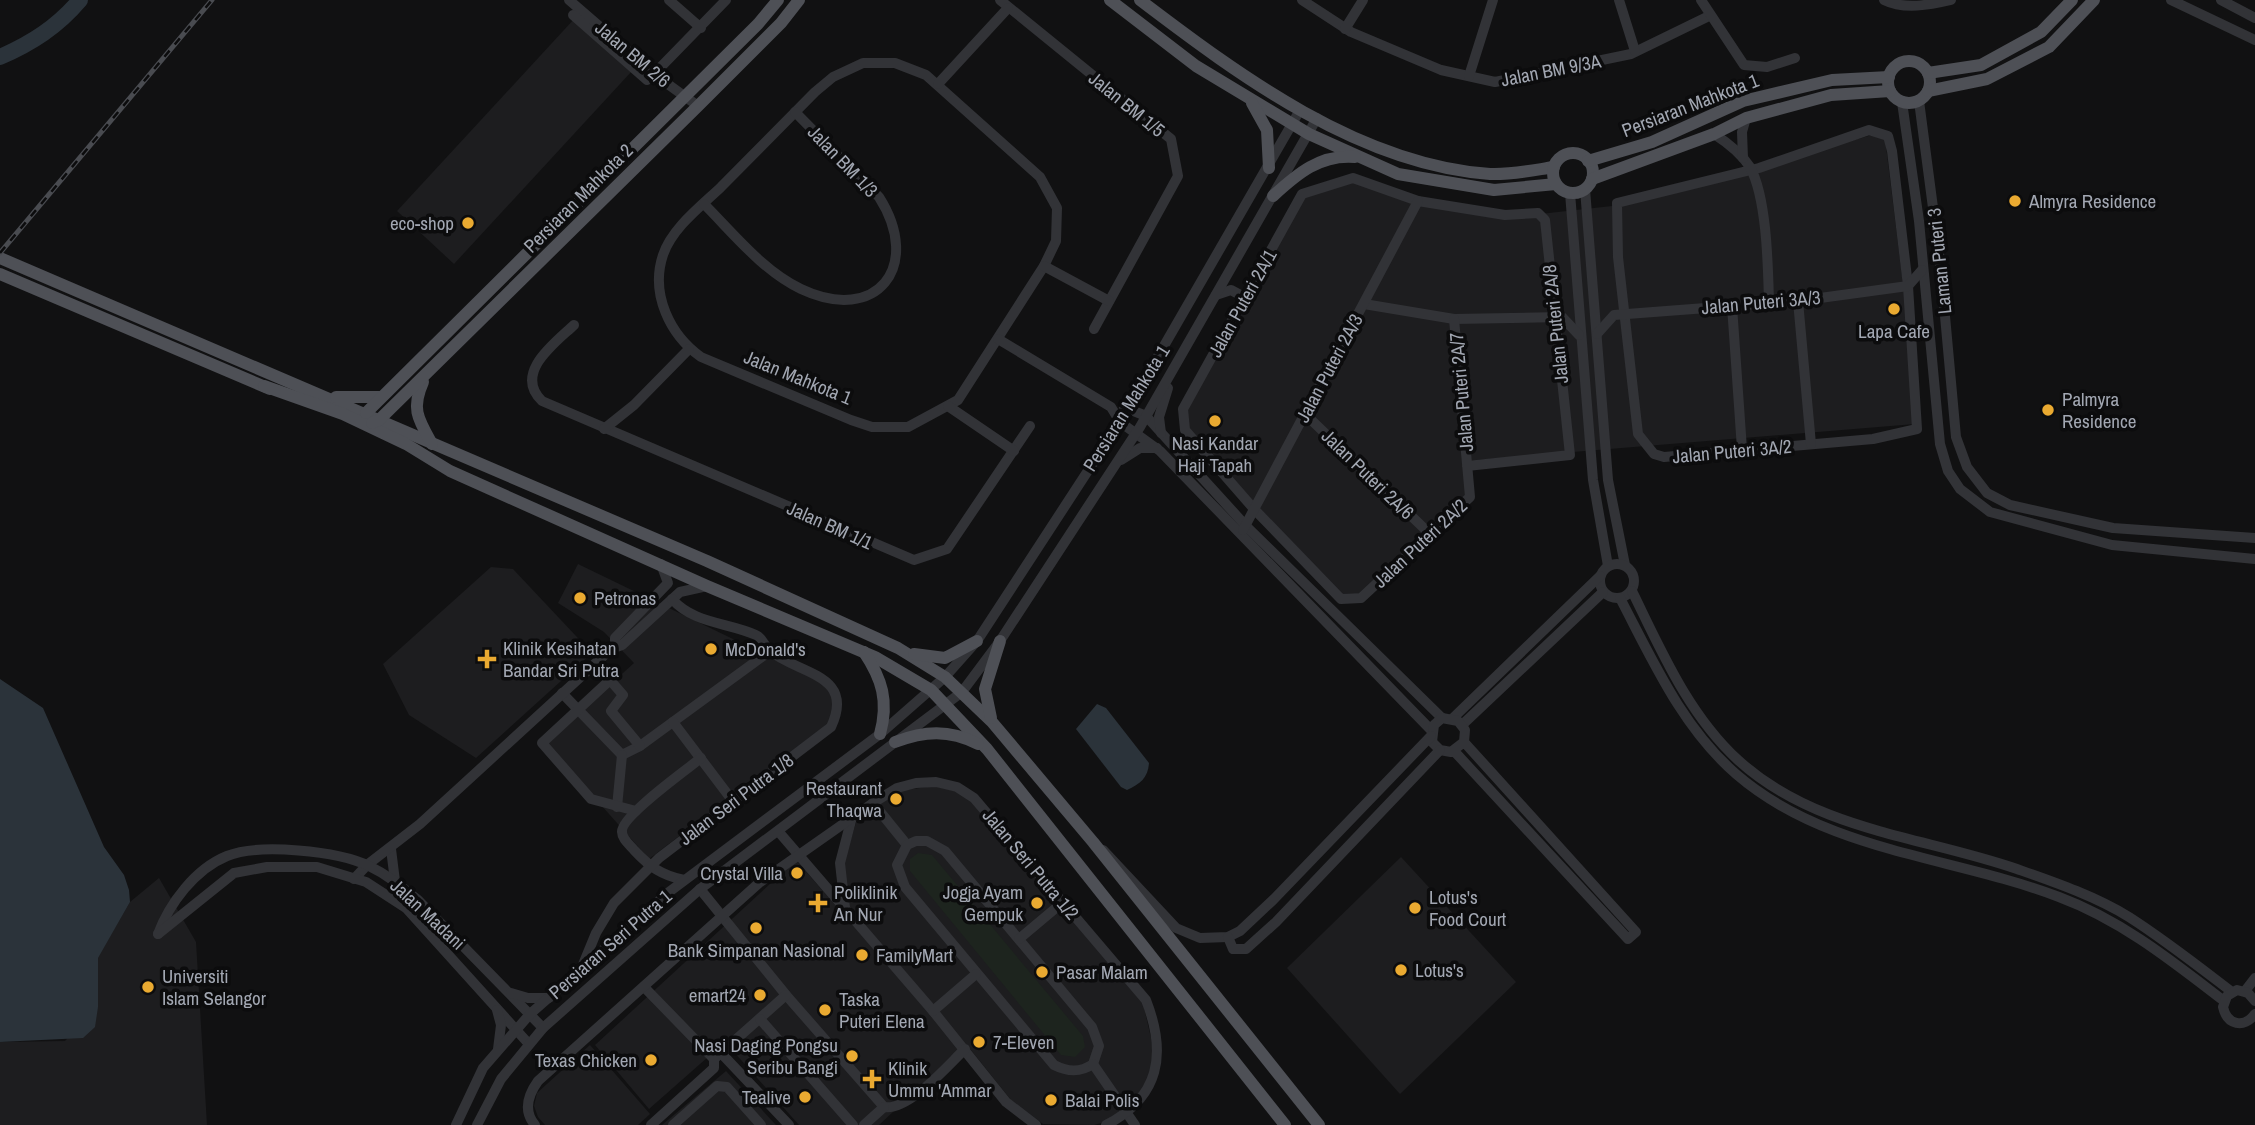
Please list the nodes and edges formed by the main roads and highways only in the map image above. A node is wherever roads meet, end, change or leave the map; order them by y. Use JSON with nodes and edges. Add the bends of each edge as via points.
{"nodes":[{"id":1,"x":778,"y":0,"type":"edge"},
{"id":2,"x":799,"y":0,"type":"edge"},
{"id":3,"x":1110,"y":0,"type":"edge"},
{"id":4,"x":1140,"y":0,"type":"edge"},
{"id":5,"x":2072,"y":0,"type":"edge"},
{"id":6,"x":2094,"y":0,"type":"edge"},
{"id":7,"x":1928,"y":73,"type":"junction"},
{"id":8,"x":1889,"y":77,"type":"junction"},
{"id":9,"x":1890,"y":91,"type":"junction"},
{"id":10,"x":1928,"y":91,"type":"junction"},
{"id":11,"x":1247,"y":97,"type":"junction"},
{"id":12,"x":1363,"y":158,"type":"junction"},
{"id":13,"x":1588,"y":161,"type":"junction"},
{"id":14,"x":1554,"y":167,"type":"junction"},
{"id":15,"x":1269,"y":168,"type":"road end"},
{"id":16,"x":1556,"y":184,"type":"junction"},
{"id":17,"x":1588,"y":184,"type":"junction"},
{"id":18,"x":1273,"y":196,"type":"road end"},
{"id":19,"x":0,"y":258,"type":"edge"},
{"id":20,"x":0,"y":275,"type":"edge"},
{"id":21,"x":425,"y":375,"type":"junction"},
{"id":22,"x":264,"y":386,"type":"junction"},
{"id":23,"x":330,"y":397,"type":"junction"},
{"id":24,"x":382,"y":397,"type":"junction"},
{"id":25,"x":371,"y":419,"type":"junction"},
{"id":26,"x":432,"y":444,"type":"junction"},
{"id":27,"x":430,"y":460,"type":"junction"},
{"id":28,"x":977,"y":641,"type":"road end"},
{"id":29,"x":1000,"y":641,"type":"road end"},
{"id":30,"x":898,"y":648,"type":"junction"},
{"id":31,"x":864,"y":652,"type":"junction"},
{"id":32,"x":992,"y":722,"type":"junction"},
{"id":33,"x":880,"y":734,"type":"road end"},
{"id":34,"x":895,"y":743,"type":"road end"},
{"id":35,"x":987,"y":749,"type":"junction"},
{"id":36,"x":1285,"y":1125,"type":"edge"},
{"id":37,"x":1319,"y":1125,"type":"edge"}],
"edges":[{"from":1,"to":24,"type":"main road","name":"Persiaran Mahkota 2"},
{"from":2,"to":21,"type":"main road","name":"Persiaran Mahkota 2"},
{"from":3,"to":11,"type":"main road","via":[[1196,66]]},
{"from":4,"to":14,"type":"main road","name":"Persiaran Mahkota 1","via":[[1220,61],[1300,110],[1410,161],[1492,174]]},
{"from":5,"to":7,"type":"main road","name":"Persiaran Mahkota 1","via":[[2041,32],[1981,65]]},
{"from":6,"to":10,"type":"main road","via":[[2049,47],[1987,79]]},
{"from":7,"to":8,"type":"main road","name":"Persiaran Mahkota 1","via":[[1918,63],[1903,62]]},
{"from":7,"to":10,"type":"main road"},
{"from":8,"to":9,"type":"main road"},
{"from":8,"to":13,"type":"main road","name":"Persiaran Mahkota 1","via":[[1832,80],[1744,101],[1652,142]]},
{"from":9,"to":10,"type":"main road","via":[[1902,102],[1919,101]]},
{"from":9,"to":17,"type":"main road","name":"Persiaran Mahkota 1","via":[[1831,95],[1746,118]]},
{"from":11,"to":12,"type":"main road","via":[[1309,134]]},
{"from":11,"to":15,"type":"main road","via":[[1261,113],[1267,130]]},
{"from":12,"to":16,"type":"main road","via":[[1398,174],[1494,190]]},
{"from":12,"to":18,"type":"main road","via":[[1342,156],[1311,164]]},
{"from":13,"to":14,"type":"main road","name":"Persiaran Mahkota 1","via":[[1573,153]]},
{"from":13,"to":17,"type":"main road"},
{"from":14,"to":16,"type":"main road"},
{"from":16,"to":17,"type":"main road","name":"Persiaran Mahkota 1","via":[[1570,193]]},
{"from":19,"to":23,"type":"main road"},
{"from":20,"to":22,"type":"main road"},
{"from":21,"to":25,"type":"main road","name":"Persiaran Mahkota 2"},
{"from":21,"to":26,"type":"main road","via":[[415,400],[418,420]]},
{"from":22,"to":25,"type":"main road"},
{"from":22,"to":27,"type":"main road"},
{"from":23,"to":24,"type":"main road"},
{"from":23,"to":25,"type":"main road"},
{"from":24,"to":25,"type":"main road","name":"Persiaran Mahkota 2"},
{"from":25,"to":26,"type":"main road"},
{"from":25,"to":27,"type":"main road"},
{"from":26,"to":30,"type":"main road"},
{"from":27,"to":31,"type":"main road"},
{"from":28,"to":30,"type":"main road","via":[[945,657],[920,656]]},
{"from":29,"to":32,"type":"main road","via":[[985,690]]},
{"from":30,"to":32,"type":"main road","via":[[945,677]]},
{"from":31,"to":33,"type":"main road","via":[[885,694]]},
{"from":31,"to":35,"type":"main road","via":[[931,690]]},
{"from":32,"to":37,"type":"main road"},
{"from":34,"to":35,"type":"main road","via":[[934,732],[966,738]]},
{"from":35,"to":36,"type":"main road"}]}
